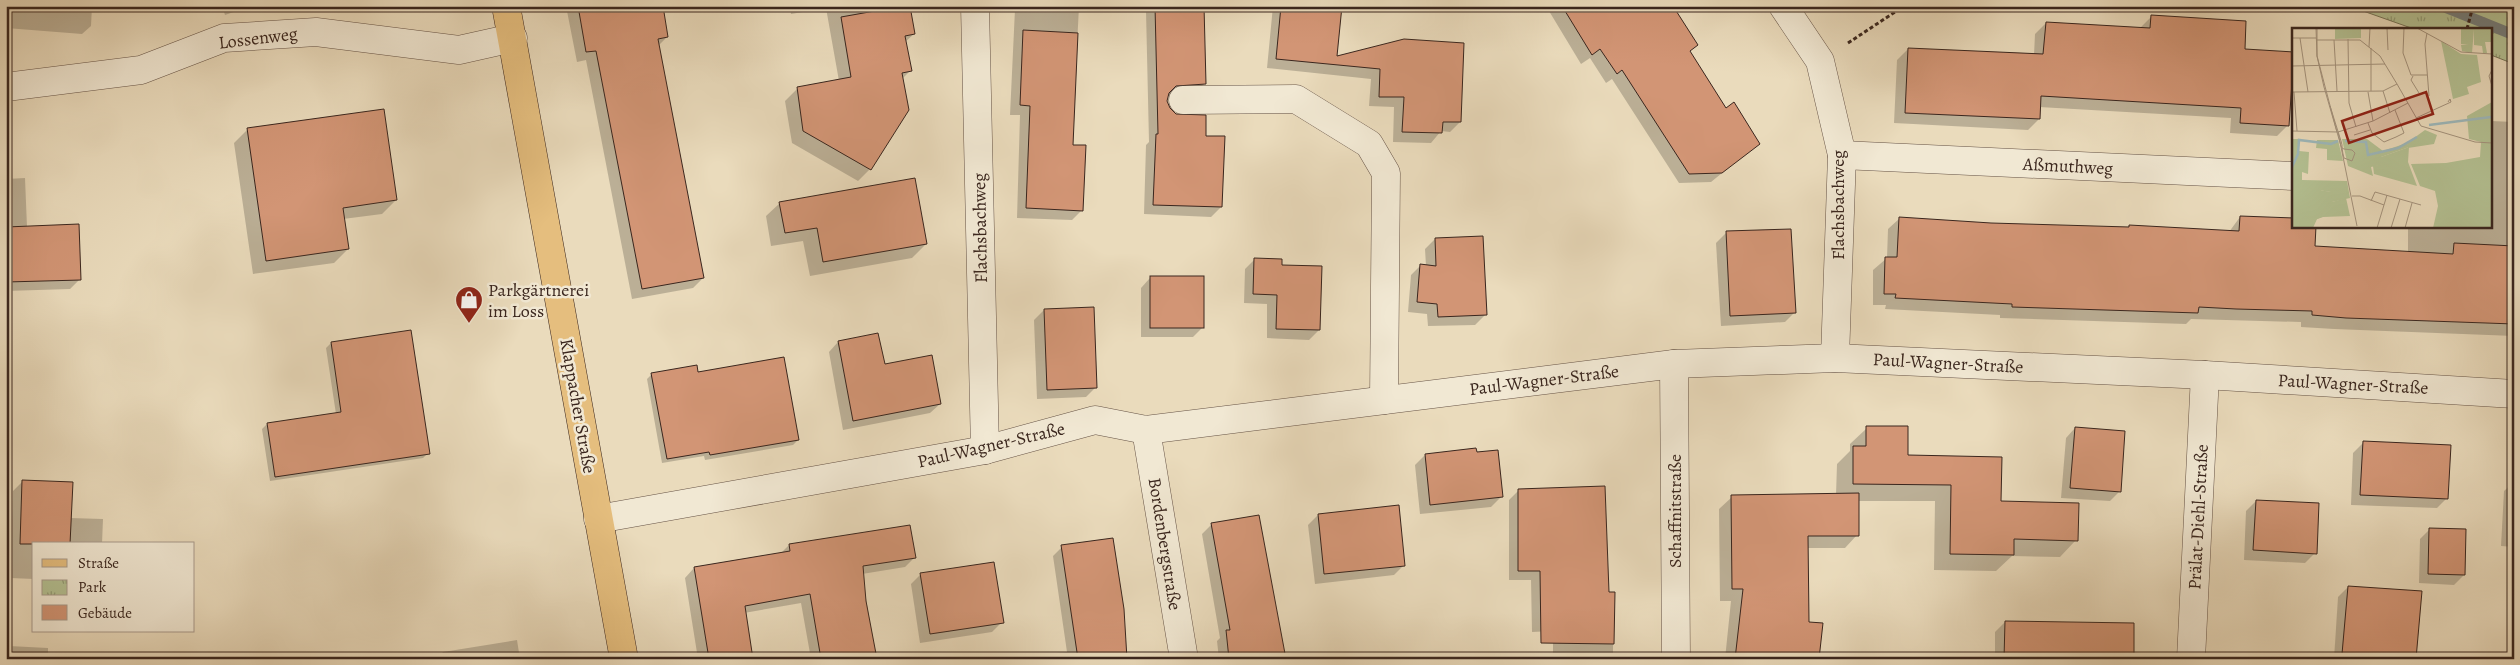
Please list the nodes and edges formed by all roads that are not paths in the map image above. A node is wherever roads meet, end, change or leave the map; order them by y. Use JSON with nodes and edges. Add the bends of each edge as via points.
{"nodes":[{"id":1,"x":506,"y":6,"type":"edge"},
{"id":2,"x":976,"y":6,"type":"edge"},
{"id":3,"x":1783,"y":6,"type":"edge"},
{"id":4,"x":513,"y":38,"type":"junction"},
{"id":5,"x":6,"y":87,"type":"edge"},
{"id":6,"x":1183,"y":100,"type":"dead end"},
{"id":7,"x":1842,"y":156,"type":"junction"},
{"id":8,"x":2292,"y":176,"type":"edge"},
{"id":9,"x":1835,"y":358,"type":"junction"},
{"id":10,"x":1674,"y":364,"type":"junction"},
{"id":11,"x":2204,"y":375,"type":"junction"},
{"id":12,"x":2514,"y":394,"type":"edge"},
{"id":13,"x":1384,"y":400,"type":"junction"},
{"id":14,"x":1146,"y":430,"type":"junction"},
{"id":15,"x":985,"y":450,"type":"junction"},
{"id":16,"x":598,"y":519,"type":"junction"},
{"id":17,"x":624,"y":659,"type":"edge"},
{"id":18,"x":1184,"y":659,"type":"edge"},
{"id":19,"x":1676,"y":659,"type":"edge"},
{"id":20,"x":2191,"y":659,"type":"edge"}],
"edges":[{"from":1,"to":4,"type":"main road","name":"Klappacher Straße"},
{"from":2,"to":15,"type":"street","name":"Flachsbachweg"},
{"from":3,"to":7,"type":"street","name":"Flachsbachweg","via":[[1820,61]]},
{"from":4,"to":5,"type":"street","name":"Lossenweg","via":[[459,50],[316,32],[224,38],[140,70]]},
{"from":4,"to":16,"type":"main road","name":"Klappacher Straße"},
{"from":6,"to":13,"type":"street","via":[[1296,99],[1369,144],[1386,173]]},
{"from":7,"to":8,"type":"street","name":"Aßmuthweg"},
{"from":7,"to":9,"type":"street","name":"Flachsbachweg"},
{"from":9,"to":10,"type":"street","name":"Paul-Wagner-Straße"},
{"from":9,"to":11,"type":"street","name":"Paul-Wagner-Straße"},
{"from":10,"to":13,"type":"street","name":"Paul-Wagner-Straße"},
{"from":10,"to":19,"type":"street","name":"Schaffnitstraße"},
{"from":11,"to":12,"type":"street","name":"Paul-Wagner-Straße"},
{"from":11,"to":20,"type":"street","name":"Prälat-Diehl-Straße"},
{"from":13,"to":14,"type":"street","name":"Paul-Wagner-Straße"},
{"from":14,"to":15,"type":"street","name":"Paul-Wagner-Straße","via":[[1095,420]]},
{"from":14,"to":18,"type":"street","name":"Bordenbergstraße"},
{"from":15,"to":16,"type":"street","name":"Paul-Wagner-Straße"},
{"from":16,"to":17,"type":"main road","name":"Klappacher Straße"}]}
